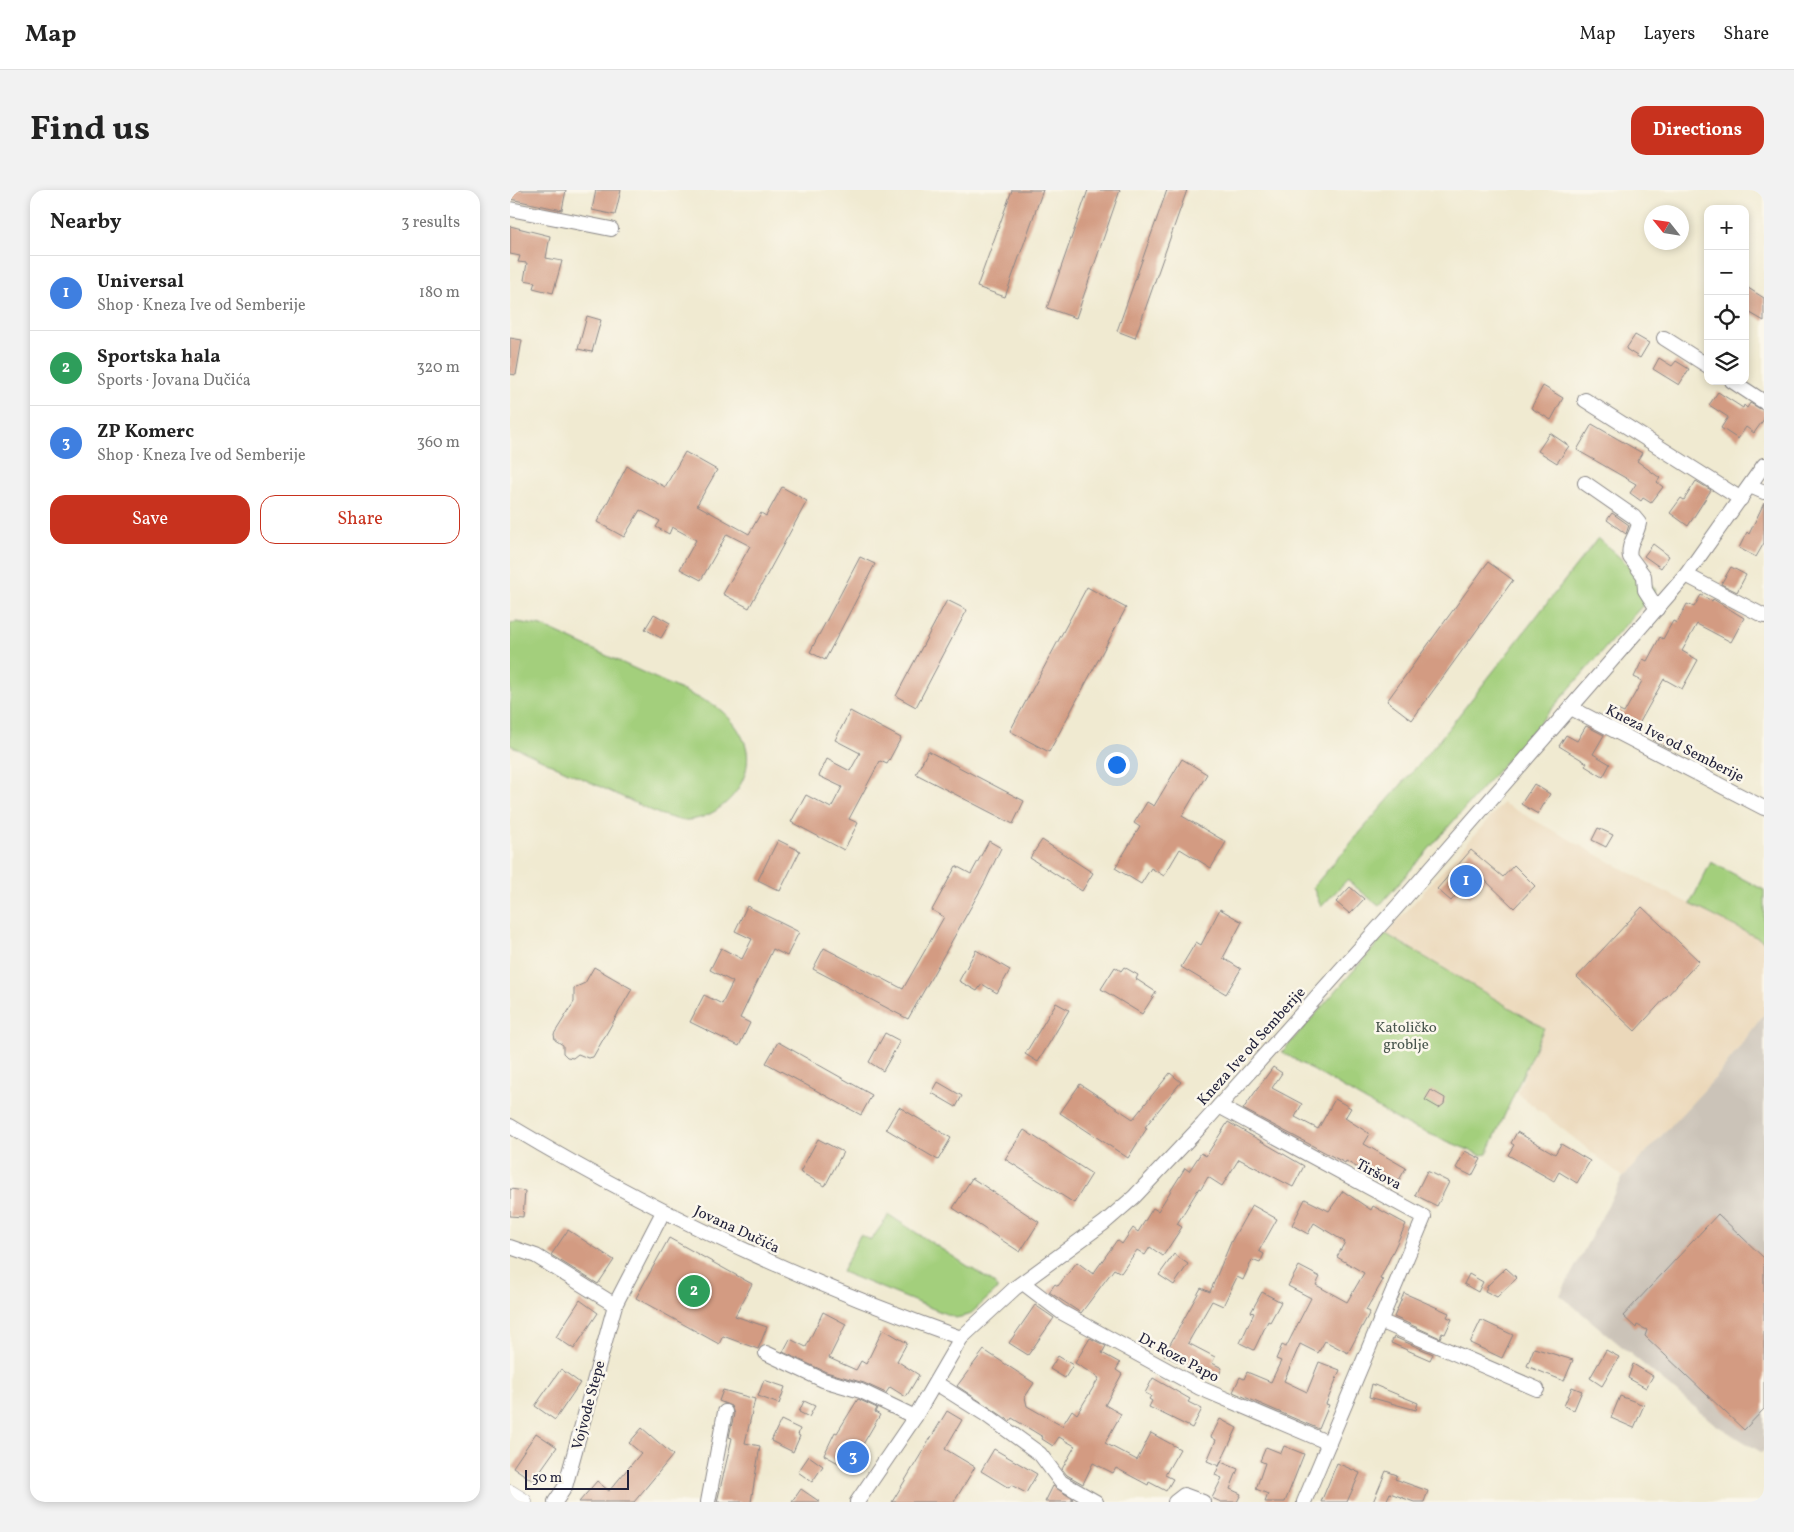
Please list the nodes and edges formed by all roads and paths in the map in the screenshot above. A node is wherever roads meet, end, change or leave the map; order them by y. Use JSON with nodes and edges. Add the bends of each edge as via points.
{"nodes":[{"id":1,"x":510,"y":209,"type":"edge"},
{"id":2,"x":611,"y":229,"type":"dead end"},
{"id":3,"x":1664,"y":338,"type":"dead end"},
{"id":4,"x":1704,"y":363,"type":"edge"},
{"id":5,"x":1738,"y":385,"type":"edge"},
{"id":6,"x":1585,"y":400,"type":"dead end"},
{"id":7,"x":1764,"y":402,"type":"edge"},
{"id":8,"x":1764,"y":465,"type":"edge"},
{"id":9,"x":1586,"y":483,"type":"dead end"},
{"id":10,"x":1750,"y":486,"type":"junction"},
{"id":11,"x":1764,"y":492,"type":"edge"},
{"id":12,"x":1741,"y":499,"type":"junction"},
{"id":13,"x":1686,"y":575,"type":"junction"},
{"id":14,"x":1657,"y":609,"type":"junction"},
{"id":15,"x":1764,"y":616,"type":"edge"},
{"id":16,"x":1571,"y":708,"type":"junction"},
{"id":17,"x":1764,"y":808,"type":"edge"},
{"id":18,"x":1219,"y":1106,"type":"junction"},
{"id":19,"x":510,"y":1126,"type":"edge"},
{"id":20,"x":663,"y":1212,"type":"junction"},
{"id":21,"x":510,"y":1247,"type":"edge"},
{"id":22,"x":1023,"y":1283,"type":"junction"},
{"id":23,"x":615,"y":1305,"type":"junction"},
{"id":24,"x":1380,"y":1322,"type":"junction"},
{"id":25,"x":961,"y":1338,"type":"junction"},
{"id":26,"x":766,"y":1353,"type":"dead end"},
{"id":27,"x":936,"y":1383,"type":"junction"},
{"id":28,"x":1537,"y":1389,"type":"dead end"},
{"id":29,"x":725,"y":1412,"type":"dead end"},
{"id":30,"x":915,"y":1417,"type":"junction"},
{"id":31,"x":1329,"y":1443,"type":"junction"},
{"id":32,"x":510,"y":1494,"type":"edge"},
{"id":33,"x":523,"y":1502,"type":"edge"},
{"id":34,"x":555,"y":1502,"type":"edge"},
{"id":35,"x":708,"y":1502,"type":"edge"},
{"id":36,"x":857,"y":1502,"type":"edge"},
{"id":37,"x":1096,"y":1502,"type":"edge"},
{"id":38,"x":1175,"y":1502,"type":"edge"},
{"id":39,"x":1203,"y":1502,"type":"edge"},
{"id":40,"x":1304,"y":1502,"type":"edge"}],
"edges":[{"from":1,"to":2,"type":"street"},
{"from":3,"to":4,"type":"street"},
{"from":5,"to":7,"type":"street"},
{"from":6,"to":12,"type":"street"},
{"from":8,"to":10,"type":"street","name":"Kneza Ive od Semberije"},
{"from":9,"to":14,"type":"street","via":[[1639,523],[1631,541],[1630,557],[1644,576],[1645,590]]},
{"from":10,"to":11,"type":"street"},
{"from":10,"to":12,"type":"street","name":"Kneza Ive od Semberije"},
{"from":12,"to":13,"type":"street","name":"Kneza Ive od Semberije"},
{"from":13,"to":14,"type":"street","name":"Kneza Ive od Semberije"},
{"from":13,"to":15,"type":"street"},
{"from":14,"to":16,"type":"street","name":"Kneza Ive od Semberije"},
{"from":16,"to":17,"type":"street","name":"Kneza Ive od Semberije"},
{"from":16,"to":18,"type":"street","name":"Kneza Ive od Semberije"},
{"from":18,"to":22,"type":"street","name":"Kneza Ive od Semberije","via":[[1134,1197]]},
{"from":18,"to":24,"type":"street","name":"Tiršova","via":[[1424,1217]]},
{"from":19,"to":20,"type":"street","name":"Jovana Dučića"},
{"from":20,"to":23,"type":"street","name":"Vojvode Stepe"},
{"from":20,"to":25,"type":"street","name":"Jovana Dučića","via":[[831,1289]]},
{"from":21,"to":23,"type":"street","via":[[536,1256]]},
{"from":22,"to":25,"type":"street","name":"Kneza Ive od Semberije"},
{"from":22,"to":31,"type":"street","name":"Dr Roze Papo","via":[[1061,1312],[1200,1388]]},
{"from":23,"to":34,"type":"street","name":"Vojvode Stepe","via":[[565,1487]]},
{"from":24,"to":28,"type":"street"},
{"from":24,"to":31,"type":"street","name":"Tiršova"},
{"from":25,"to":27,"type":"street","name":"Kneza Ive od Semberije"},
{"from":26,"to":30,"type":"street","via":[[823,1380],[861,1391]]},
{"from":27,"to":30,"type":"street","name":"Kneza Ive od Semberije"},
{"from":27,"to":37,"type":"street","via":[[1040,1454],[1061,1482]]},
{"from":29,"to":35,"type":"street"},
{"from":30,"to":36,"type":"street","name":"Kneza Ive od Semberije"},
{"from":31,"to":40,"type":"street","name":"Tiršova"},
{"from":32,"to":33,"type":"main road"},
{"from":38,"to":39,"type":"street","via":[[1184,1495]]}]}
